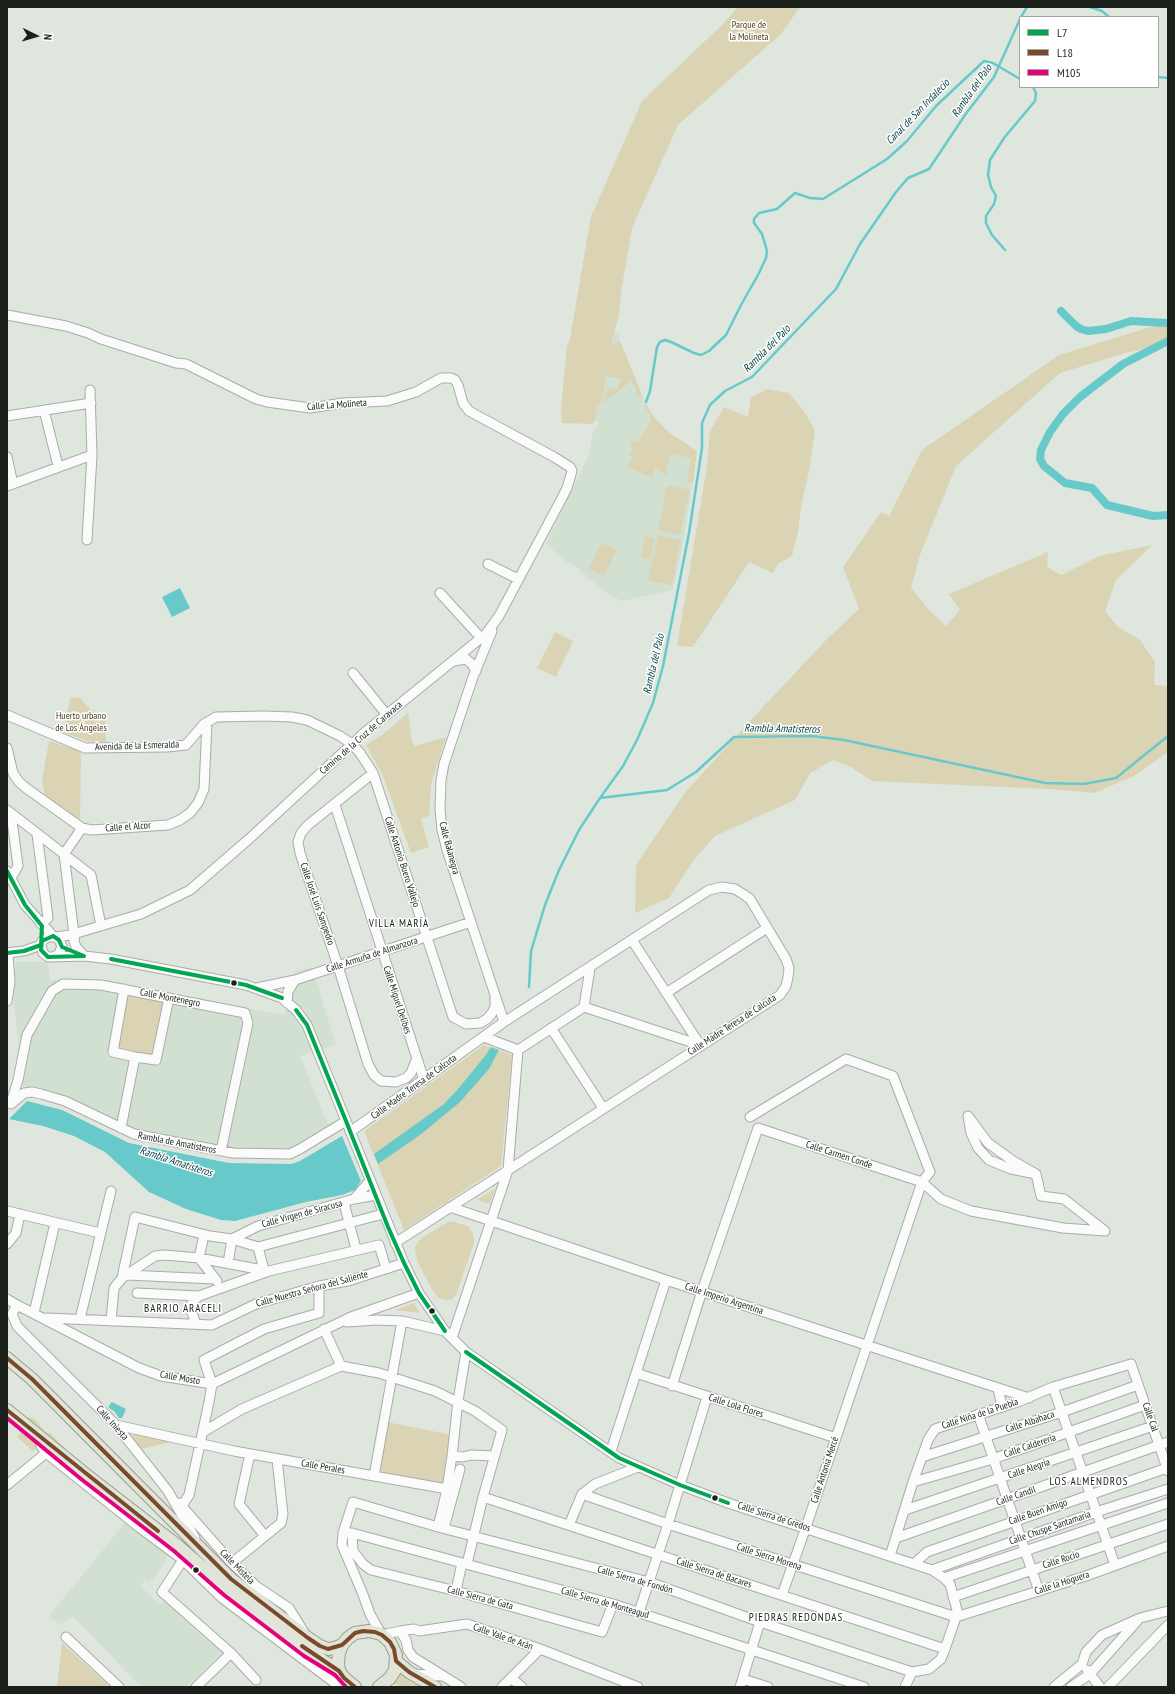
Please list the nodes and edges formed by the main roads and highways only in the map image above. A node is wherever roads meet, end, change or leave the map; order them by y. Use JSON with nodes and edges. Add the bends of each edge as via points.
{"nodes":[{"id":1,"x":7,"y":1358,"type":"edge"},
{"id":2,"x":7,"y":1410,"type":"edge"},
{"id":3,"x":342,"y":1644,"type":"junction"},
{"id":4,"x":396,"y":1661,"type":"junction"},
{"id":5,"x":339,"y":1671,"type":"junction"},
{"id":6,"x":355,"y":1687,"type":"edge"},
{"id":7,"x":379,"y":1687,"type":"edge"},
{"id":8,"x":435,"y":1687,"type":"edge"}],
"edges":[{"from":1,"to":3,"type":"main road","via":[[32,1379],[231,1579],[320,1646],[328,1649]]},
{"from":2,"to":5,"type":"main road","via":[[39,1434],[179,1554]]},
{"from":3,"to":4,"type":"main road","via":[[363,1631],[375,1632],[390,1642]]},
{"from":3,"to":5,"type":"main road","via":[[338,1653]]},
{"from":4,"to":7,"type":"main road","via":[[395,1670],[390,1678]]},
{"from":4,"to":8,"type":"main road"},
{"from":5,"to":6,"type":"main road"}]}
